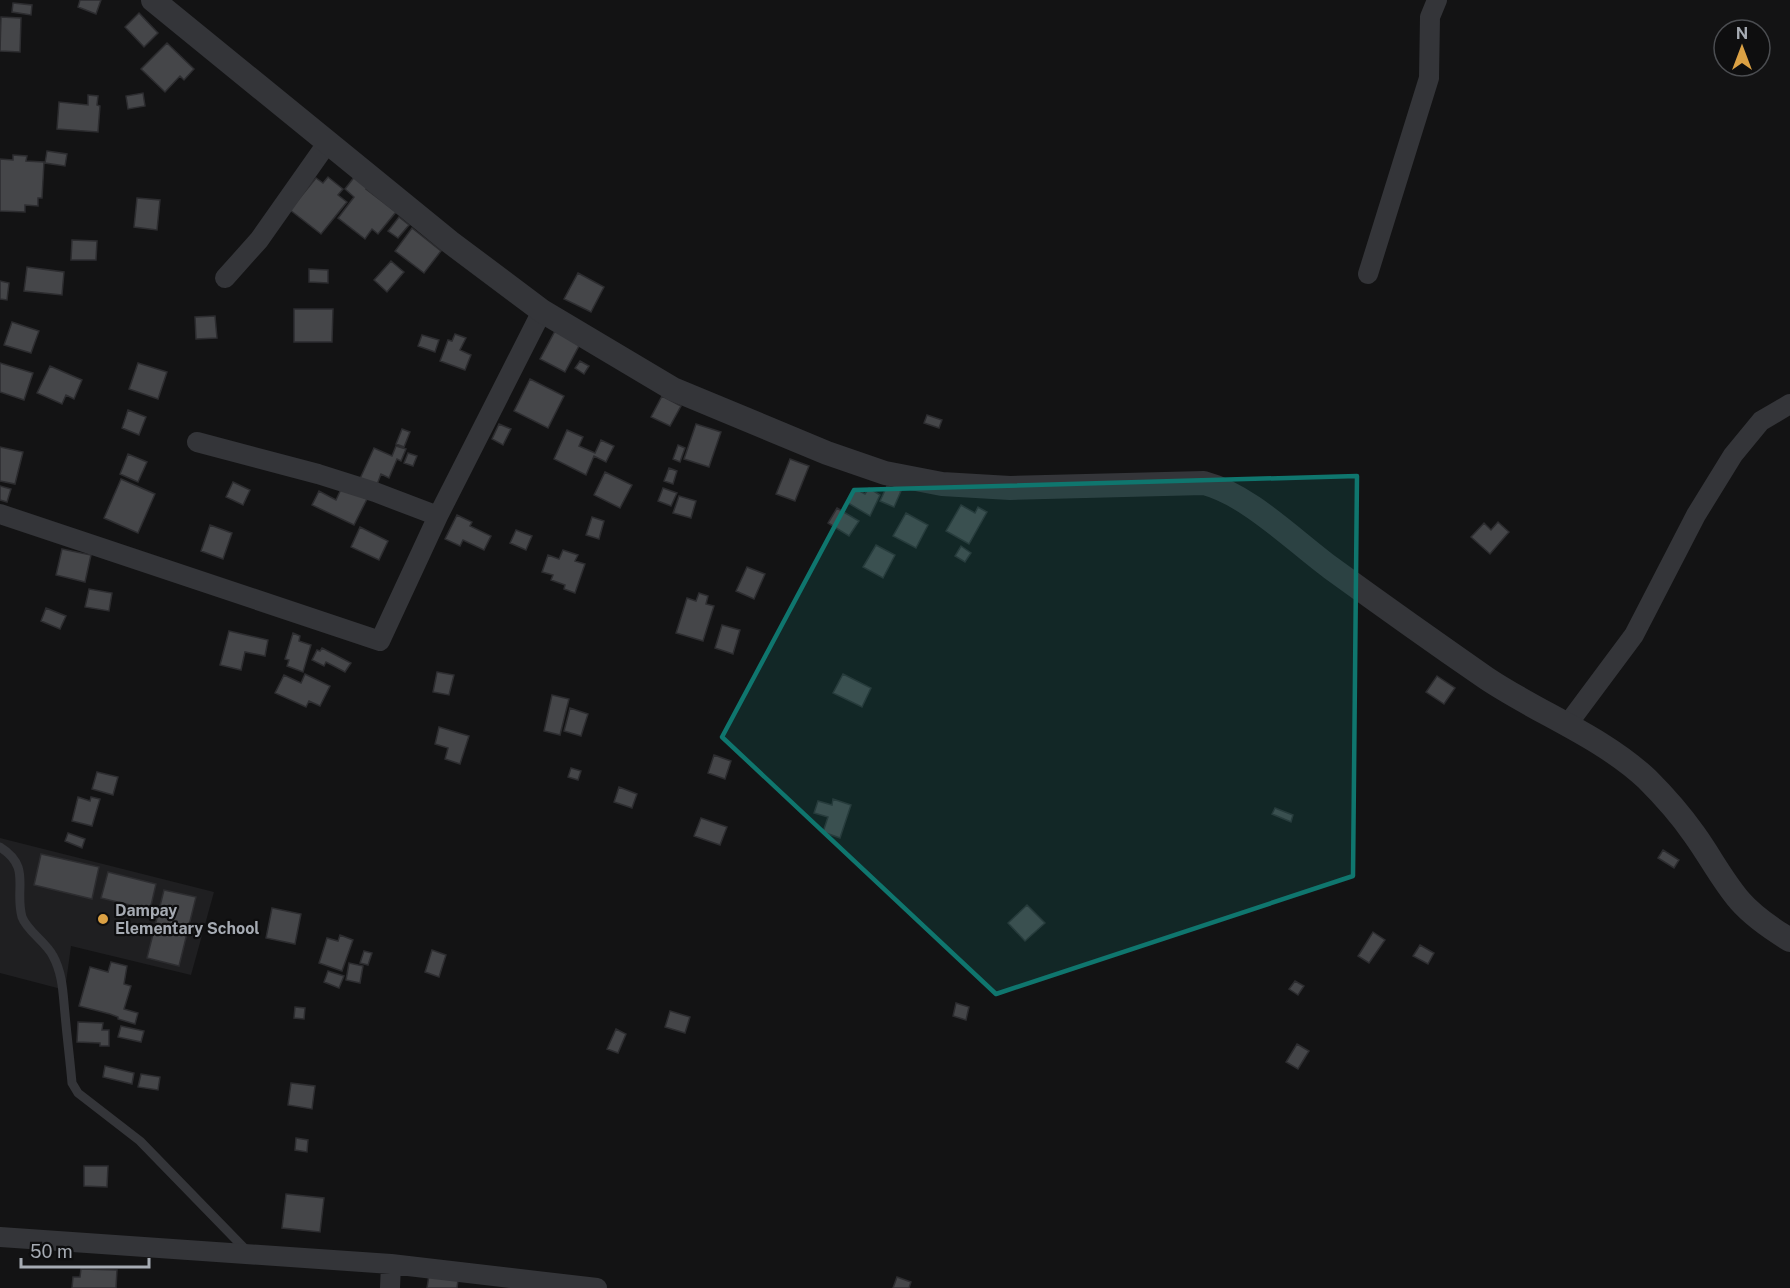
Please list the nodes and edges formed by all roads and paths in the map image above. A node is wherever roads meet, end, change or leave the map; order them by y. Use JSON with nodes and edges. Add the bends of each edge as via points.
{"nodes":[{"id":1,"x":153,"y":0,"type":"edge"},
{"id":2,"x":1437,"y":0,"type":"edge"},
{"id":3,"x":328,"y":142,"type":"junction"},
{"id":4,"x":1368,"y":274,"type":"dead end"},
{"id":5,"x":225,"y":278,"type":"dead end"},
{"id":6,"x":542,"y":311,"type":"junction"},
{"id":7,"x":1790,"y":404,"type":"edge"},
{"id":8,"x":197,"y":442,"type":"dead end"},
{"id":9,"x":0,"y":514,"type":"edge"},
{"id":10,"x":438,"y":516,"type":"junction"},
{"id":11,"x":1567,"y":725,"type":"junction"},
{"id":12,"x":0,"y":847,"type":"edge"},
{"id":13,"x":1790,"y":940,"type":"edge"},
{"id":14,"x":0,"y":1237,"type":"edge"},
{"id":15,"x":249,"y":1254,"type":"junction"},
{"id":16,"x":391,"y":1264,"type":"junction"},
{"id":17,"x":390,"y":1288,"type":"edge"},
{"id":18,"x":597,"y":1288,"type":"edge"}],
"edges":[{"from":1,"to":3,"type":"street"},
{"from":2,"to":4,"type":"street","via":[[1430,17],[1429,78]]},
{"from":3,"to":5,"type":"street","via":[[259,240]]},
{"from":3,"to":6,"type":"street"},
{"from":6,"to":10,"type":"street"},
{"from":6,"to":11,"type":"street","via":[[673,389],[885,473],[942,484],[1010,488],[1186,483],[1220,487],[1487,678]]},
{"from":7,"to":11,"type":"street","via":[[1761,421],[1733,455],[1696,515],[1634,635]]},
{"from":8,"to":10,"type":"street","via":[[375,492]]},
{"from":9,"to":10,"type":"street","via":[[380,641]]},
{"from":11,"to":13,"type":"street","via":[[1645,777],[1695,835],[1741,902]]},
{"from":12,"to":15,"type":"lane","via":[[17,863],[23,920],[53,956],[61,976],[72,1083],[78,1093],[140,1141]]},
{"from":14,"to":15,"type":"street"},
{"from":15,"to":16,"type":"street"},
{"from":16,"to":17,"type":"street"},
{"from":16,"to":18,"type":"street"}]}
